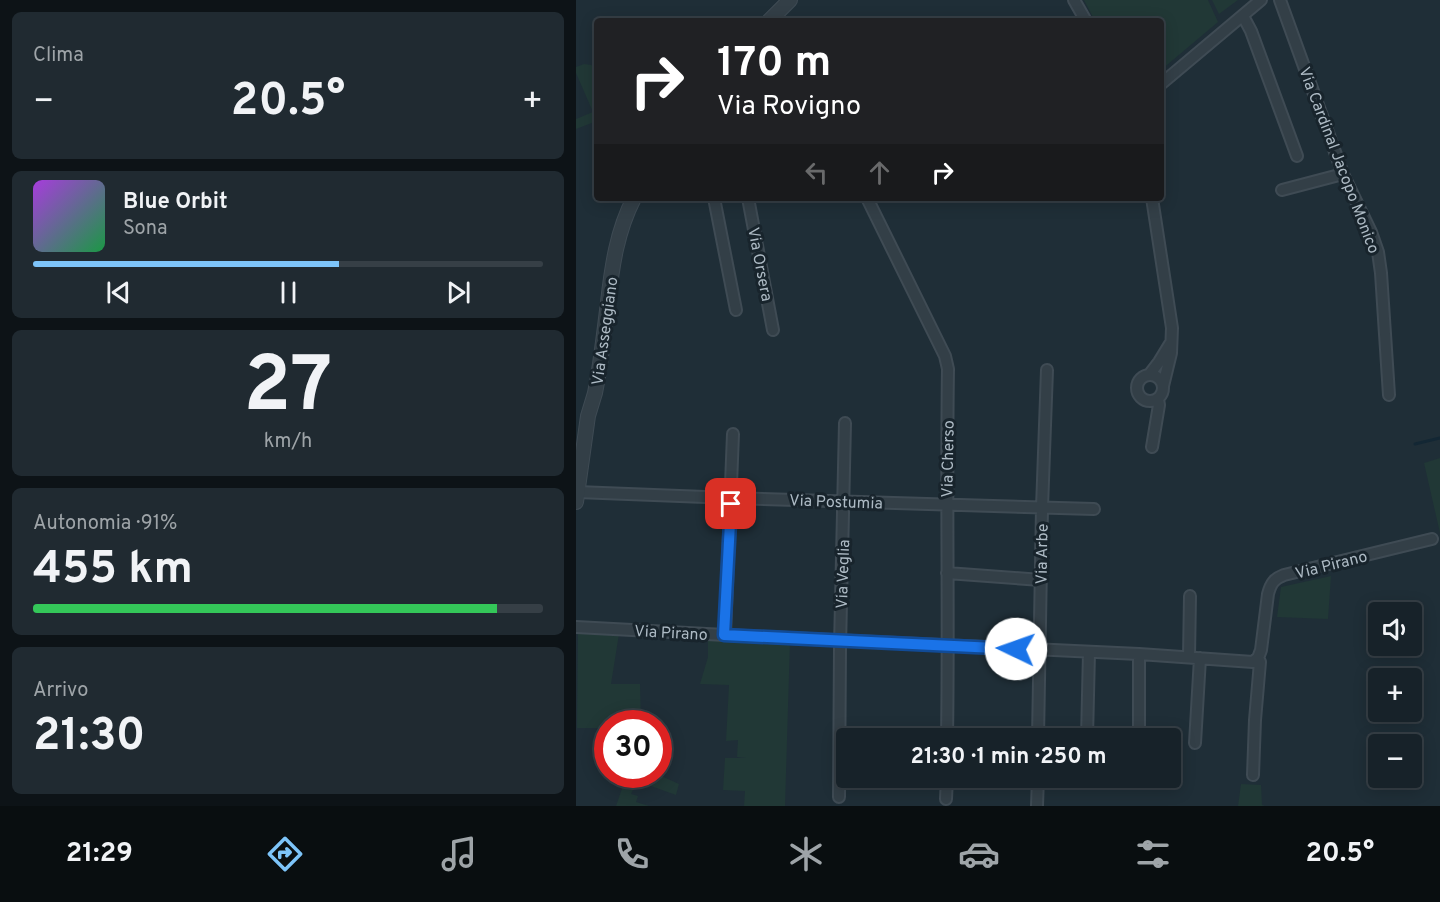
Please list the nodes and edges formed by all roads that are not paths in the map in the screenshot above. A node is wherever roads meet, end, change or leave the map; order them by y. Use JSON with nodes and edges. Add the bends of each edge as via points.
{"nodes":[{"id":1,"x":790,"y":0,"type":"edge"},
{"id":2,"x":1074,"y":0,"type":"edge"},
{"id":3,"x":1261,"y":0,"type":"edge"},
{"id":4,"x":1280,"y":0,"type":"edge"},
{"id":5,"x":1243,"y":16,"type":"junction"},
{"id":6,"x":776,"y":18,"type":"edge"},
{"id":7,"x":1084,"y":18,"type":"edge"},
{"id":8,"x":1164,"y":82,"type":"edge"},
{"id":9,"x":1297,"y":156,"type":"dead end"},
{"id":10,"x":1343,"y":174,"type":"junction"},
{"id":11,"x":1282,"y":190,"type":"dead end"},
{"id":12,"x":633,"y":201,"type":"edge"},
{"id":13,"x":715,"y":201,"type":"edge"},
{"id":14,"x":749,"y":201,"type":"edge"},
{"id":15,"x":868,"y":201,"type":"edge"},
{"id":16,"x":1152,"y":201,"type":"edge"},
{"id":17,"x":735,"y":310,"type":"dead end"},
{"id":18,"x":773,"y":330,"type":"dead end"},
{"id":19,"x":1170,"y":344,"type":"junction"},
{"id":20,"x":1047,"y":370,"type":"dead end"},
{"id":21,"x":1149,"y":375,"type":"junction"},
{"id":22,"x":1164,"y":386,"type":"junction"},
{"id":23,"x":1389,"y":394,"type":"dead end"},
{"id":24,"x":1158,"y":399,"type":"junction"},
{"id":25,"x":844,"y":423,"type":"dead end"},
{"id":26,"x":734,"y":434,"type":"dead end"},
{"id":27,"x":1152,"y":447,"type":"dead end"},
{"id":28,"x":577,"y":497,"type":"edge"},
{"id":29,"x":731,"y":498,"type":"junction"},
{"id":30,"x":843,"y":501,"type":"junction"},
{"id":31,"x":946,"y":504,"type":"junction"},
{"id":32,"x":1042,"y":508,"type":"junction"},
{"id":33,"x":1094,"y":509,"type":"dead end"},
{"id":34,"x":1432,"y":539,"type":"dead end"},
{"id":35,"x":947,"y":573,"type":"junction"},
{"id":36,"x":1041,"y":580,"type":"junction"},
{"id":37,"x":1190,"y":596,"type":"dead end"},
{"id":38,"x":576,"y":627,"type":"edge"},
{"id":39,"x":724,"y":635,"type":"junction"},
{"id":40,"x":840,"y":640,"type":"junction"},
{"id":41,"x":947,"y":646,"type":"junction"},
{"id":42,"x":1039,"y":650,"type":"junction"},
{"id":43,"x":1089,"y":652,"type":"junction"},
{"id":44,"x":1139,"y":654,"type":"junction"},
{"id":45,"x":1195,"y":658,"type":"junction"},
{"id":46,"x":1258,"y":658,"type":"junction"},
{"id":47,"x":947,"y":728,"type":"edge"},
{"id":48,"x":1038,"y":728,"type":"edge"},
{"id":49,"x":1087,"y":728,"type":"edge"},
{"id":50,"x":1139,"y":728,"type":"edge"},
{"id":51,"x":1195,"y":743,"type":"dead end"},
{"id":52,"x":1253,"y":775,"type":"dead end"},
{"id":53,"x":946,"y":788,"type":"edge"},
{"id":54,"x":1038,"y":788,"type":"edge"},
{"id":55,"x":838,"y":797,"type":"dead end"},
{"id":56,"x":946,"y":799,"type":"dead end"},
{"id":57,"x":1037,"y":806,"type":"edge"}],
"edges":[{"from":1,"to":6,"type":"street"},
{"from":2,"to":7,"type":"street"},
{"from":3,"to":5,"type":"street"},
{"from":4,"to":10,"type":"street","name":"Via Cardinal Jacopo Monico"},
{"from":5,"to":8,"type":"street"},
{"from":5,"to":9,"type":"street"},
{"from":10,"to":11,"type":"street"},
{"from":10,"to":23,"type":"street","name":"Via Cardinal Jacopo Monico","via":[[1378,252]]},
{"from":12,"to":28,"type":"street","name":"Via Asseggiano","via":[[616,246]]},
{"from":13,"to":17,"type":"street"},
{"from":14,"to":18,"type":"street","name":"Via Orsera"},
{"from":15,"to":31,"type":"street","name":"Via Cherso","via":[[946,359]]},
{"from":16,"to":19,"type":"street","via":[[1172,328]]},
{"from":19,"to":21,"type":"street"},
{"from":19,"to":22,"type":"street"},
{"from":20,"to":32,"type":"street","name":"Via Arbe"},
{"from":21,"to":22,"type":"street","via":[[1158,377]]},
{"from":21,"to":24,"type":"street","via":[[1140,379],[1137,392],[1143,400]]},
{"from":22,"to":24,"type":"street"},
{"from":24,"to":27,"type":"street"},
{"from":25,"to":30,"type":"street","name":"Via Veglia"},
{"from":26,"to":29,"type":"street"},
{"from":28,"to":29,"type":"street","name":"Via Postumia"},
{"from":29,"to":30,"type":"street","name":"Via Postumia"},
{"from":29,"to":39,"type":"street"},
{"from":30,"to":31,"type":"street","name":"Via Postumia"},
{"from":30,"to":40,"type":"street","name":"Via Veglia"},
{"from":31,"to":32,"type":"street","name":"Via Postumia"},
{"from":31,"to":35,"type":"street","name":"Via Cherso"},
{"from":32,"to":33,"type":"street","name":"Via Postumia"},
{"from":32,"to":36,"type":"street","name":"Via Arbe"},
{"from":34,"to":46,"type":"street","name":"Via Pirano","via":[[1274,580],[1268,594]]},
{"from":35,"to":36,"type":"street"},
{"from":35,"to":41,"type":"street","name":"Via Cherso"},
{"from":36,"to":42,"type":"street","name":"Via Arbe"},
{"from":37,"to":45,"type":"street"},
{"from":38,"to":39,"type":"street","name":"Via Pirano"},
{"from":39,"to":40,"type":"street","name":"Via Pirano"},
{"from":40,"to":41,"type":"street","name":"Via Pirano"},
{"from":40,"to":55,"type":"street","name":"Via Veglia"},
{"from":41,"to":42,"type":"street","name":"Via Pirano"},
{"from":41,"to":47,"type":"street","name":"Via Cherso"},
{"from":42,"to":43,"type":"street","name":"Via Pirano"},
{"from":42,"to":48,"type":"street","name":"Via Arbe"},
{"from":43,"to":44,"type":"street","name":"Via Pirano"},
{"from":43,"to":49,"type":"street"},
{"from":44,"to":45,"type":"street","name":"Via Pirano"},
{"from":44,"to":50,"type":"street"},
{"from":45,"to":46,"type":"street","name":"Via Pirano","via":[[1253,662]]},
{"from":45,"to":51,"type":"street"},
{"from":46,"to":52,"type":"street","name":"Via Pirano"},
{"from":53,"to":56,"type":"street"},
{"from":54,"to":57,"type":"street"}]}
